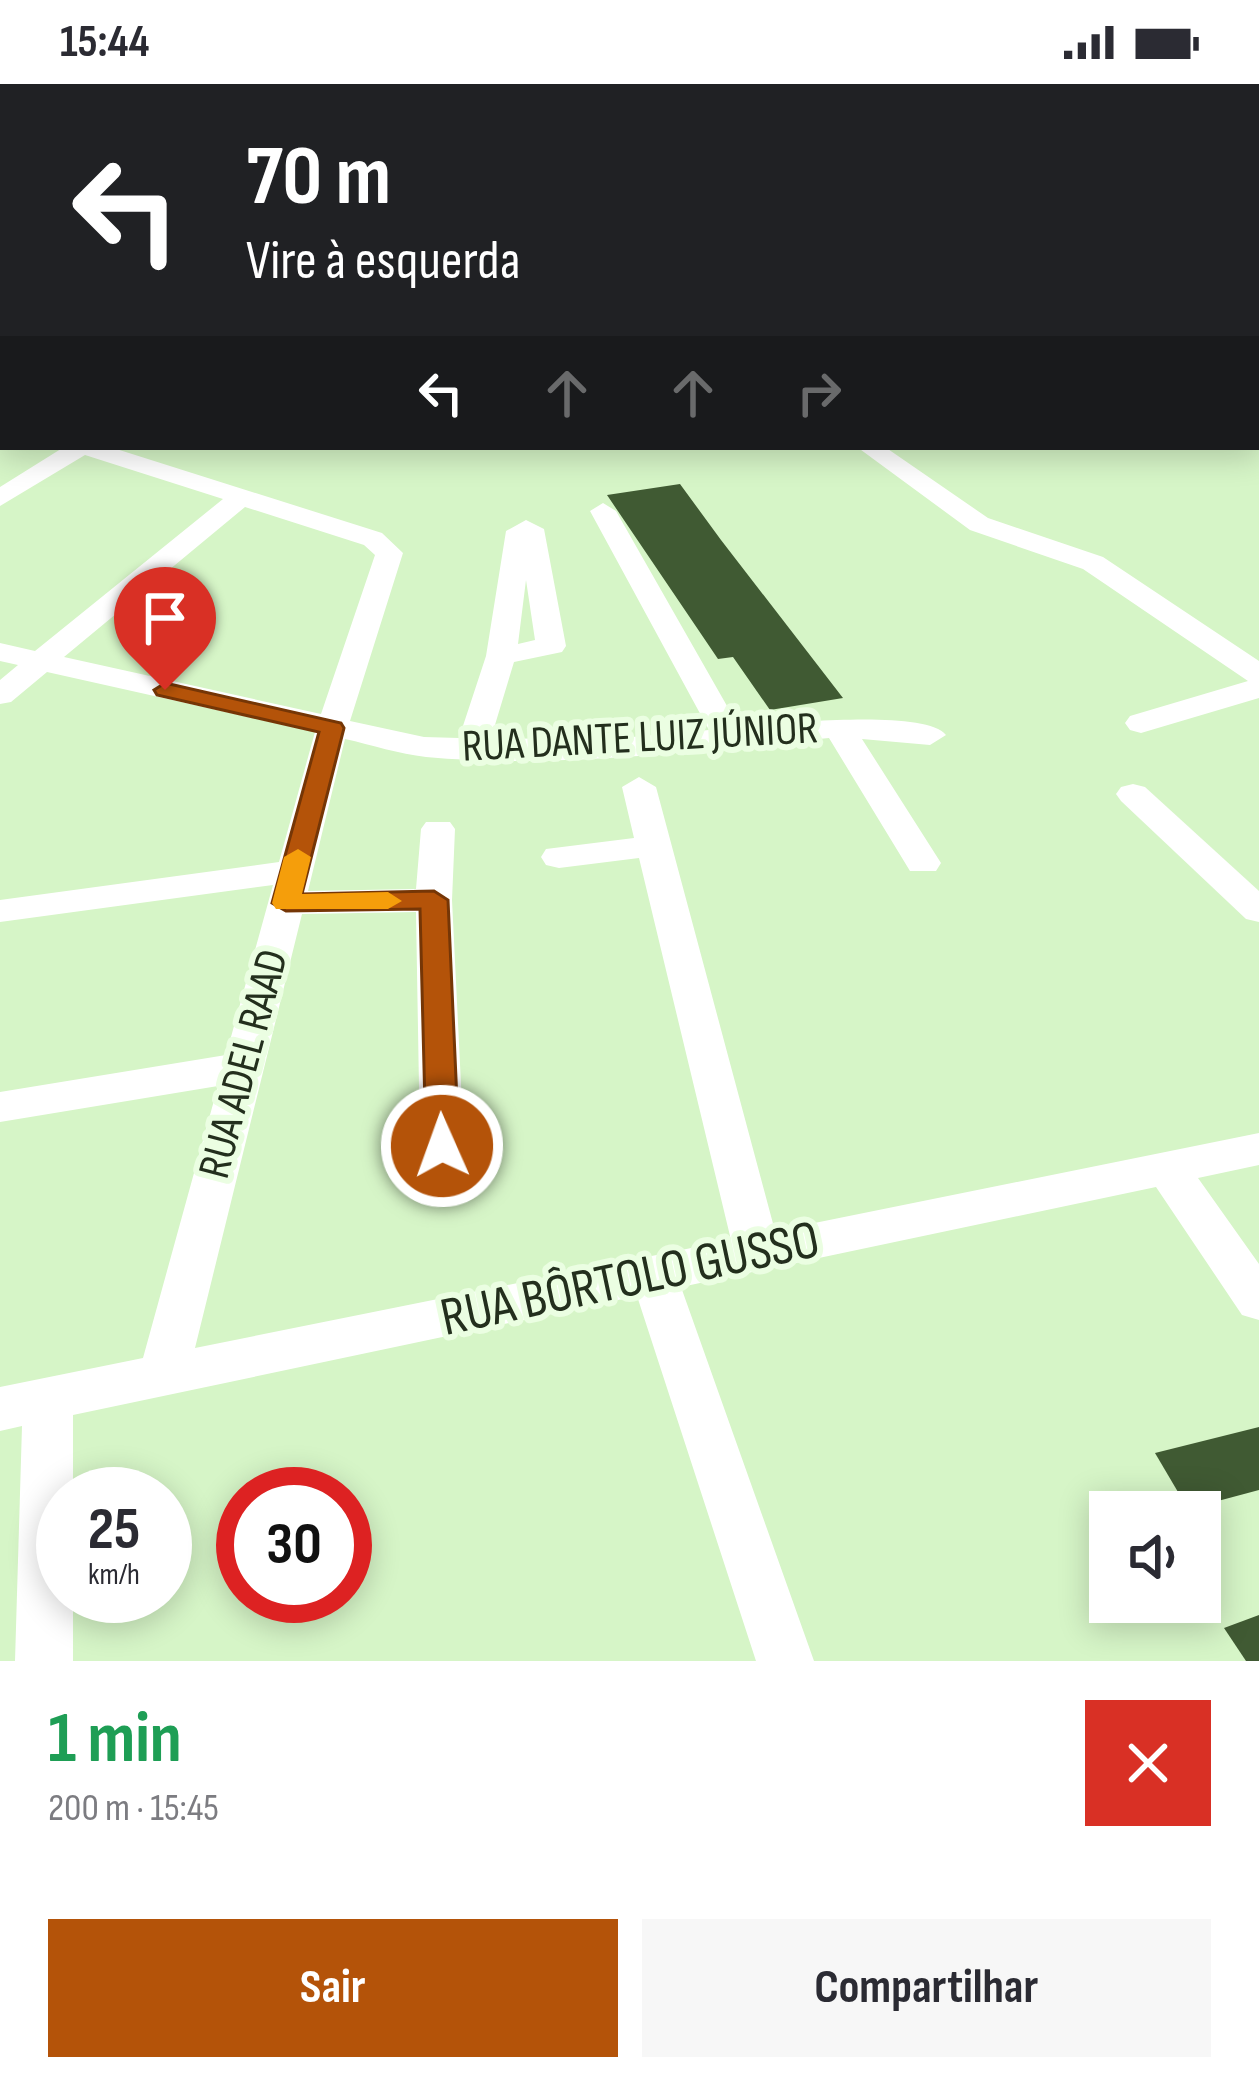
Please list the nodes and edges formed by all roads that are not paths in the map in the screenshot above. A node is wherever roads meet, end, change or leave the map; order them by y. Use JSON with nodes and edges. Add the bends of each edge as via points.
{"nodes":[{"id":1,"x":78,"y":450,"type":"edge"},
{"id":2,"x":92,"y":450,"type":"edge"},
{"id":3,"x":872,"y":450,"type":"edge"},
{"id":4,"x":241,"y":497,"type":"junction"},
{"id":5,"x":0,"y":498,"type":"edge"},
{"id":6,"x":603,"y":511,"type":"dead end"},
{"id":7,"x":0,"y":652,"type":"edge"},
{"id":8,"x":501,"y":656,"type":"dead end"},
{"id":9,"x":40,"y":661,"type":"junction"},
{"id":10,"x":1259,"y":675,"type":"edge"},
{"id":11,"x":1259,"y":688,"type":"edge"},
{"id":12,"x":0,"y":695,"type":"edge"},
{"id":13,"x":1141,"y":722,"type":"dead end"},
{"id":14,"x":332,"y":728,"type":"junction"},
{"id":15,"x":839,"y":728,"type":"junction"},
{"id":16,"x":930,"y":735,"type":"dead end"},
{"id":17,"x":731,"y":741,"type":"junction"},
{"id":18,"x":471,"y":751,"type":"junction"},
{"id":19,"x":639,"y":788,"type":"dead end"},
{"id":20,"x":1132,"y":794,"type":"dead end"},
{"id":21,"x":438,"y":829,"type":"dead end"},
{"id":22,"x":654,"y":846,"type":"junction"},
{"id":23,"x":559,"y":857,"type":"dead end"},
{"id":24,"x":923,"y":863,"type":"dead end"},
{"id":25,"x":290,"y":887,"type":"junction"},
{"id":26,"x":434,"y":900,"type":"junction"},
{"id":27,"x":0,"y":911,"type":"edge"},
{"id":28,"x":1259,"y":911,"type":"edge"},
{"id":29,"x":243,"y":1067,"type":"junction"},
{"id":30,"x":0,"y":1106,"type":"edge"},
{"id":31,"x":442,"y":1146,"type":"dead end"},
{"id":32,"x":1259,"y":1149,"type":"edge"},
{"id":33,"x":1167,"y":1168,"type":"junction"},
{"id":34,"x":758,"y":1253,"type":"junction"},
{"id":35,"x":652,"y":1274,"type":"junction"},
{"id":36,"x":1259,"y":1301,"type":"edge"},
{"id":37,"x":163,"y":1376,"type":"junction"},
{"id":38,"x":24,"y":1404,"type":"edge"},
{"id":39,"x":44,"y":1661,"type":"edge"},
{"id":40,"x":784,"y":1661,"type":"edge"}],
"edges":[{"from":1,"to":5,"type":"street"},
{"from":2,"to":4,"type":"street"},
{"from":3,"to":10,"type":"street","via":[[980,524],[1093,563]]},
{"from":4,"to":9,"type":"street"},
{"from":4,"to":14,"type":"street","name":"RUA ADEL RAAD","via":[[387,547]]},
{"from":6,"to":17,"type":"street"},
{"from":7,"to":9,"type":"street","name":"RUA DANTE LUIZ JÚNIOR"},
{"from":8,"to":18,"type":"street"},
{"from":9,"to":12,"type":"street"},
{"from":9,"to":14,"type":"street","name":"RUA DANTE LUIZ JÚNIOR"},
{"from":11,"to":13,"type":"street"},
{"from":14,"to":18,"type":"street","name":"RUA DANTE LUIZ JÚNIOR"},
{"from":14,"to":25,"type":"street","name":"RUA ADEL RAAD"},
{"from":15,"to":16,"type":"street","name":"RUA DANTE LUIZ JÚNIOR"},
{"from":15,"to":17,"type":"street","name":"RUA DANTE LUIZ JÚNIOR"},
{"from":15,"to":24,"type":"street"},
{"from":17,"to":18,"type":"street","name":"RUA DANTE LUIZ JÚNIOR"},
{"from":19,"to":22,"type":"street"},
{"from":20,"to":28,"type":"street"},
{"from":21,"to":26,"type":"street"},
{"from":22,"to":23,"type":"street"},
{"from":22,"to":34,"type":"street"},
{"from":25,"to":26,"type":"street"},
{"from":25,"to":27,"type":"street"},
{"from":25,"to":29,"type":"street","name":"RUA ADEL RAAD"},
{"from":26,"to":31,"type":"street"},
{"from":29,"to":30,"type":"street"},
{"from":29,"to":37,"type":"street","name":"RUA ADEL RAAD"},
{"from":32,"to":33,"type":"street","name":"RUA BÔRTOLO GUSSO"},
{"from":33,"to":34,"type":"street","name":"RUA BÔRTOLO GUSSO"},
{"from":33,"to":36,"type":"street"},
{"from":34,"to":35,"type":"street","name":"RUA BÔRTOLO GUSSO"},
{"from":35,"to":37,"type":"street","name":"RUA BÔRTOLO GUSSO"},
{"from":35,"to":40,"type":"street"},
{"from":37,"to":38,"type":"street","name":"RUA BÔRTOLO GUSSO"},
{"from":38,"to":39,"type":"street"}]}
